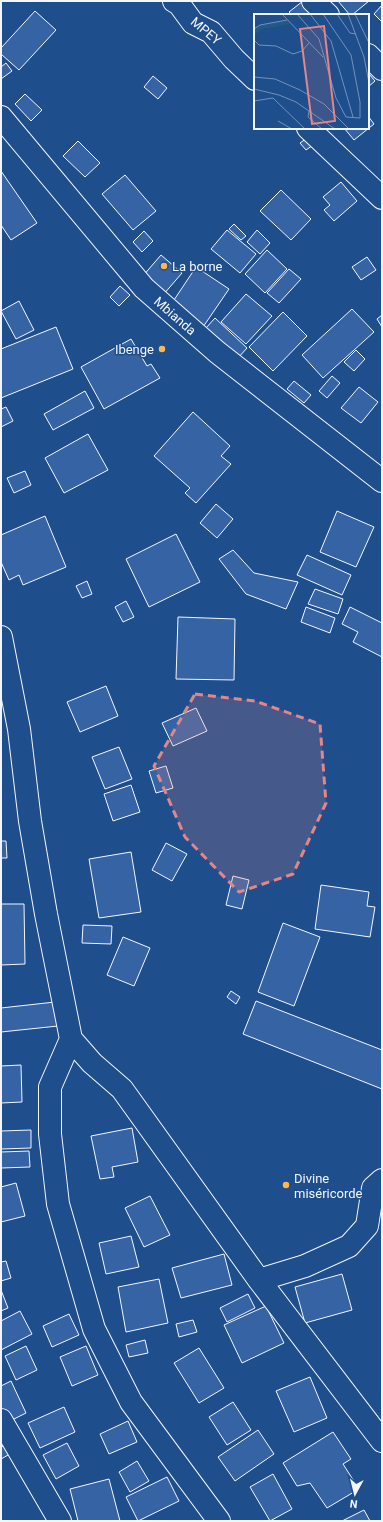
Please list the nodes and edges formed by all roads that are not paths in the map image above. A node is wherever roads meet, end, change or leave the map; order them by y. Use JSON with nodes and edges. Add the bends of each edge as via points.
{"nodes":[{"id":1,"x":174,"y":1,"type":"edge"},
{"id":2,"x":313,"y":1,"type":"edge"},
{"id":3,"x":327,"y":14,"type":"edge"},
{"id":4,"x":369,"y":56,"type":"edge"},
{"id":5,"x":382,"y":69,"type":"edge"},
{"id":6,"x":254,"y":77,"type":"edge"},
{"id":7,"x":1,"y":117,"type":"edge"},
{"id":8,"x":309,"y":129,"type":"edge"},
{"id":9,"x":382,"y":198,"type":"edge"},
{"id":10,"x":382,"y":481,"type":"edge"},
{"id":11,"x":1,"y":637,"type":"edge"},
{"id":12,"x":71,"y":1039,"type":"junction"},
{"id":13,"x":382,"y":1180,"type":"edge"},
{"id":14,"x":259,"y":1280,"type":"junction"},
{"id":15,"x":1,"y":1420,"type":"edge"},
{"id":16,"x":382,"y":1441,"type":"edge"},
{"id":17,"x":60,"y":1521,"type":"edge"},
{"id":18,"x":219,"y":1521,"type":"edge"}],
"edges":[{"from":1,"to":6,"type":"street","name":"MPEY","via":[[193,23],[211,32]]},
{"from":2,"to":3,"type":"street"},
{"from":4,"to":5,"type":"street"},
{"from":7,"to":10,"type":"street","name":"Mbianda","via":[[144,288],[217,352]]},
{"from":8,"to":9,"type":"street"},
{"from":11,"to":12,"type":"street","via":[[19,729],[30,821]]},
{"from":12,"to":14,"type":"street","via":[[92,1063],[122,1089]]},
{"from":12,"to":18,"type":"street","via":[[50,1087],[50,1134],[58,1204],[94,1329],[131,1402]]},
{"from":13,"to":14,"type":"street","via":[[373,1188],[367,1226],[349,1246],[306,1266]]},
{"from":14,"to":16,"type":"street"},
{"from":15,"to":17,"type":"street"}]}
